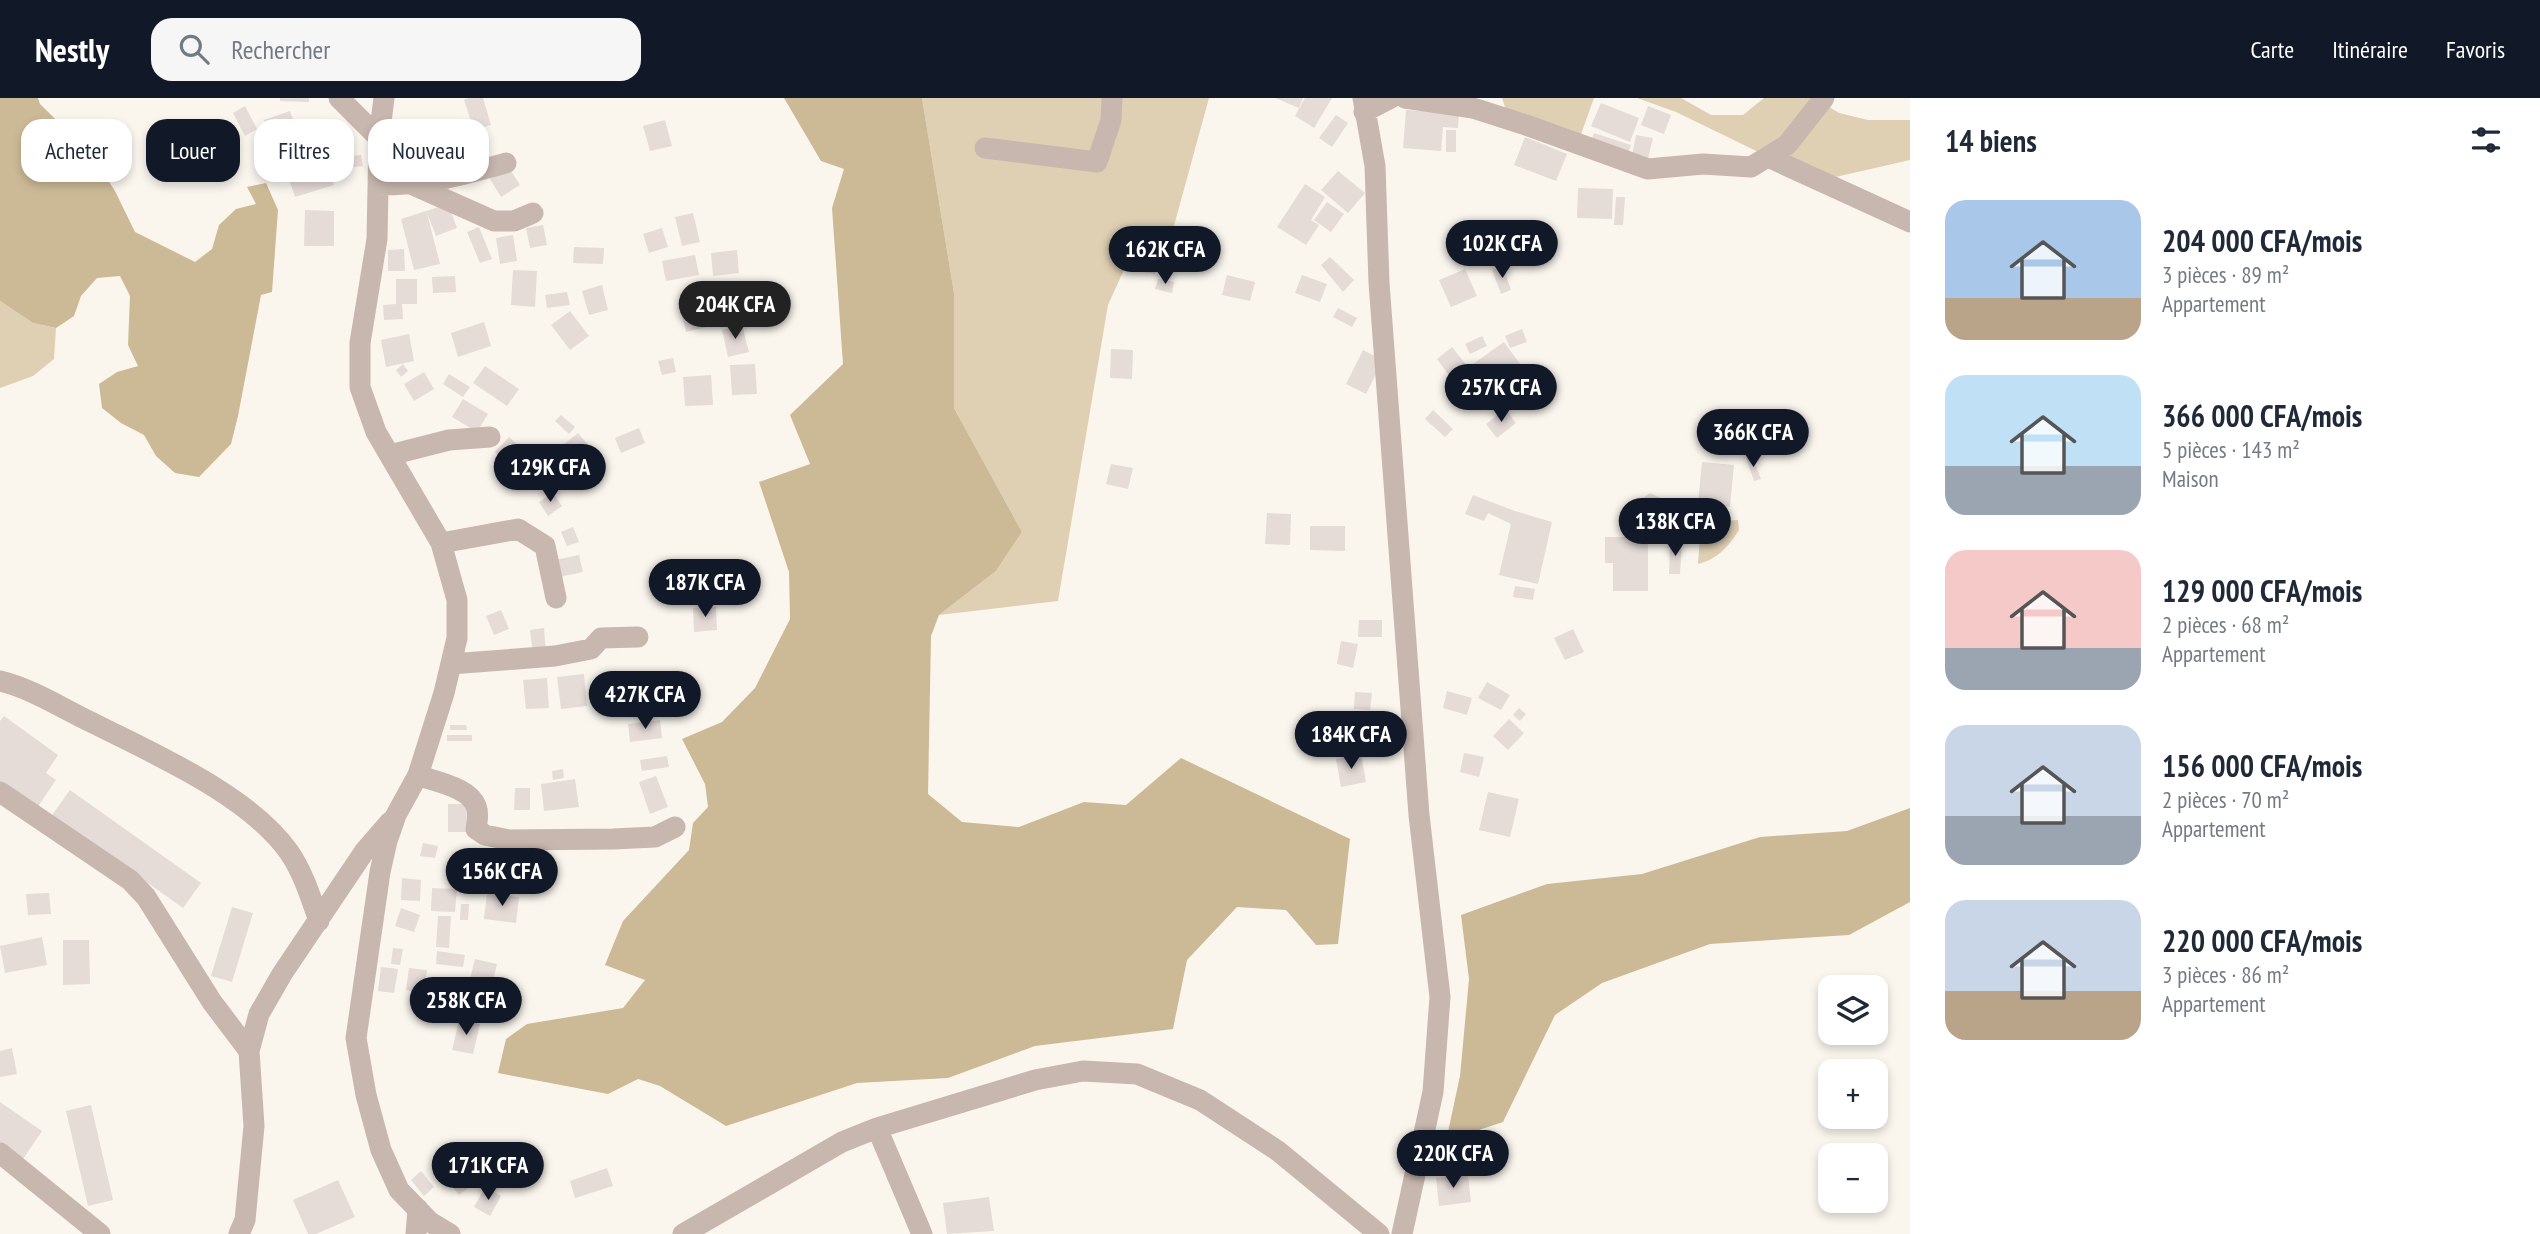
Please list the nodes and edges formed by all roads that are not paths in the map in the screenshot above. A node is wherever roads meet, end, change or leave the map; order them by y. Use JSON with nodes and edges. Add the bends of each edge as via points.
{"nodes":[{"id":1,"x":339,"y":98,"type":"edge"},
{"id":2,"x":384,"y":98,"type":"edge"},
{"id":3,"x":1112,"y":98,"type":"edge"},
{"id":4,"x":1391,"y":98,"type":"edge"},
{"id":5,"x":1405,"y":98,"type":"edge"},
{"id":6,"x":1824,"y":98,"type":"edge"},
{"id":7,"x":1363,"y":105,"type":"edge"},
{"id":8,"x":381,"y":119,"type":"edge"},
{"id":9,"x":368,"y":127,"type":"edge"},
{"id":10,"x":985,"y":148,"type":"dead end"},
{"id":11,"x":1768,"y":157,"type":"junction"},
{"id":12,"x":506,"y":163,"type":"dead end"},
{"id":13,"x":378,"y":182,"type":"edge"},
{"id":14,"x":378,"y":185,"type":"junction"},
{"id":15,"x":413,"y":185,"type":"junction"},
{"id":16,"x":533,"y":213,"type":"dead end"},
{"id":17,"x":1910,"y":222,"type":"edge"},
{"id":18,"x":490,"y":436,"type":"dead end"},
{"id":19,"x":390,"y":455,"type":"junction"},
{"id":20,"x":441,"y":543,"type":"junction"},
{"id":21,"x":556,"y":598,"type":"dead end"},
{"id":22,"x":638,"y":636,"type":"dead end"},
{"id":23,"x":451,"y":664,"type":"junction"},
{"id":24,"x":2,"y":683,"type":"edge"},
{"id":25,"x":418,"y":775,"type":"junction"},
{"id":26,"x":0,"y":792,"type":"edge"},
{"id":27,"x":396,"y":815,"type":"junction"},
{"id":28,"x":675,"y":827,"type":"dead end"},
{"id":29,"x":319,"y":921,"type":"junction"},
{"id":30,"x":249,"y":1051,"type":"junction"},
{"id":31,"x":877,"y":1128,"type":"junction"},
{"id":32,"x":0,"y":1153,"type":"edge"},
{"id":33,"x":418,"y":1209,"type":"junction"},
{"id":34,"x":100,"y":1234,"type":"edge"},
{"id":35,"x":239,"y":1234,"type":"edge"},
{"id":36,"x":416,"y":1234,"type":"edge"},
{"id":37,"x":450,"y":1234,"type":"edge"},
{"id":38,"x":683,"y":1234,"type":"edge"},
{"id":39,"x":922,"y":1234,"type":"edge"},
{"id":40,"x":1379,"y":1234,"type":"edge"},
{"id":41,"x":1402,"y":1234,"type":"edge"}],
"edges":[{"from":1,"to":9,"type":"street"},
{"from":2,"to":8,"type":"street"},
{"from":3,"to":10,"type":"street","via":[[1111,120],[1097,162]]},
{"from":4,"to":7,"type":"street"},
{"from":5,"to":11,"type":"street","via":[[1473,108],[1648,169],[1703,164],[1751,167]]},
{"from":6,"to":11,"type":"street","via":[[1787,145]]},
{"from":7,"to":41,"type":"street","via":[[1375,166],[1379,283],[1419,815],[1440,997],[1433,1092]]},
{"from":11,"to":17,"type":"street"},
{"from":12,"to":15,"type":"street"},
{"from":13,"to":14,"type":"street"},
{"from":14,"to":15,"type":"street"},
{"from":14,"to":19,"type":"street","via":[[377,239],[358,373],[376,432]]},
{"from":15,"to":16,"type":"street","via":[[494,221],[514,221]]},
{"from":18,"to":19,"type":"street","via":[[449,440]]},
{"from":19,"to":20,"type":"street"},
{"from":20,"to":21,"type":"street","via":[[518,529],[545,546]]},
{"from":20,"to":23,"type":"street","via":[[457,600],[457,638]]},
{"from":22,"to":23,"type":"street","via":[[601,638],[591,649],[555,656]]},
{"from":23,"to":25,"type":"street"},
{"from":24,"to":29,"type":"street","via":[[138,745],[230,799],[268,828],[289,852]]},
{"from":25,"to":27,"type":"street"},
{"from":25,"to":28,"type":"street","via":[[471,797],[477,808],[476,829],[509,840],[656,837]]},
{"from":26,"to":30,"type":"street","via":[[130,880]]},
{"from":27,"to":29,"type":"street","via":[[364,852]]},
{"from":27,"to":33,"type":"street","via":[[380,872],[356,1038],[381,1150],[399,1190]]},
{"from":29,"to":30,"type":"street","via":[[259,1014]]},
{"from":30,"to":35,"type":"street","via":[[254,1126],[245,1220]]},
{"from":31,"to":38,"type":"street","via":[[842,1142]]},
{"from":31,"to":39,"type":"street"},
{"from":31,"to":40,"type":"street","via":[[1035,1080],[1083,1071],[1137,1074],[1200,1100],[1278,1151]]},
{"from":32,"to":34,"type":"street"},
{"from":33,"to":36,"type":"street"},
{"from":33,"to":37,"type":"street"}]}
